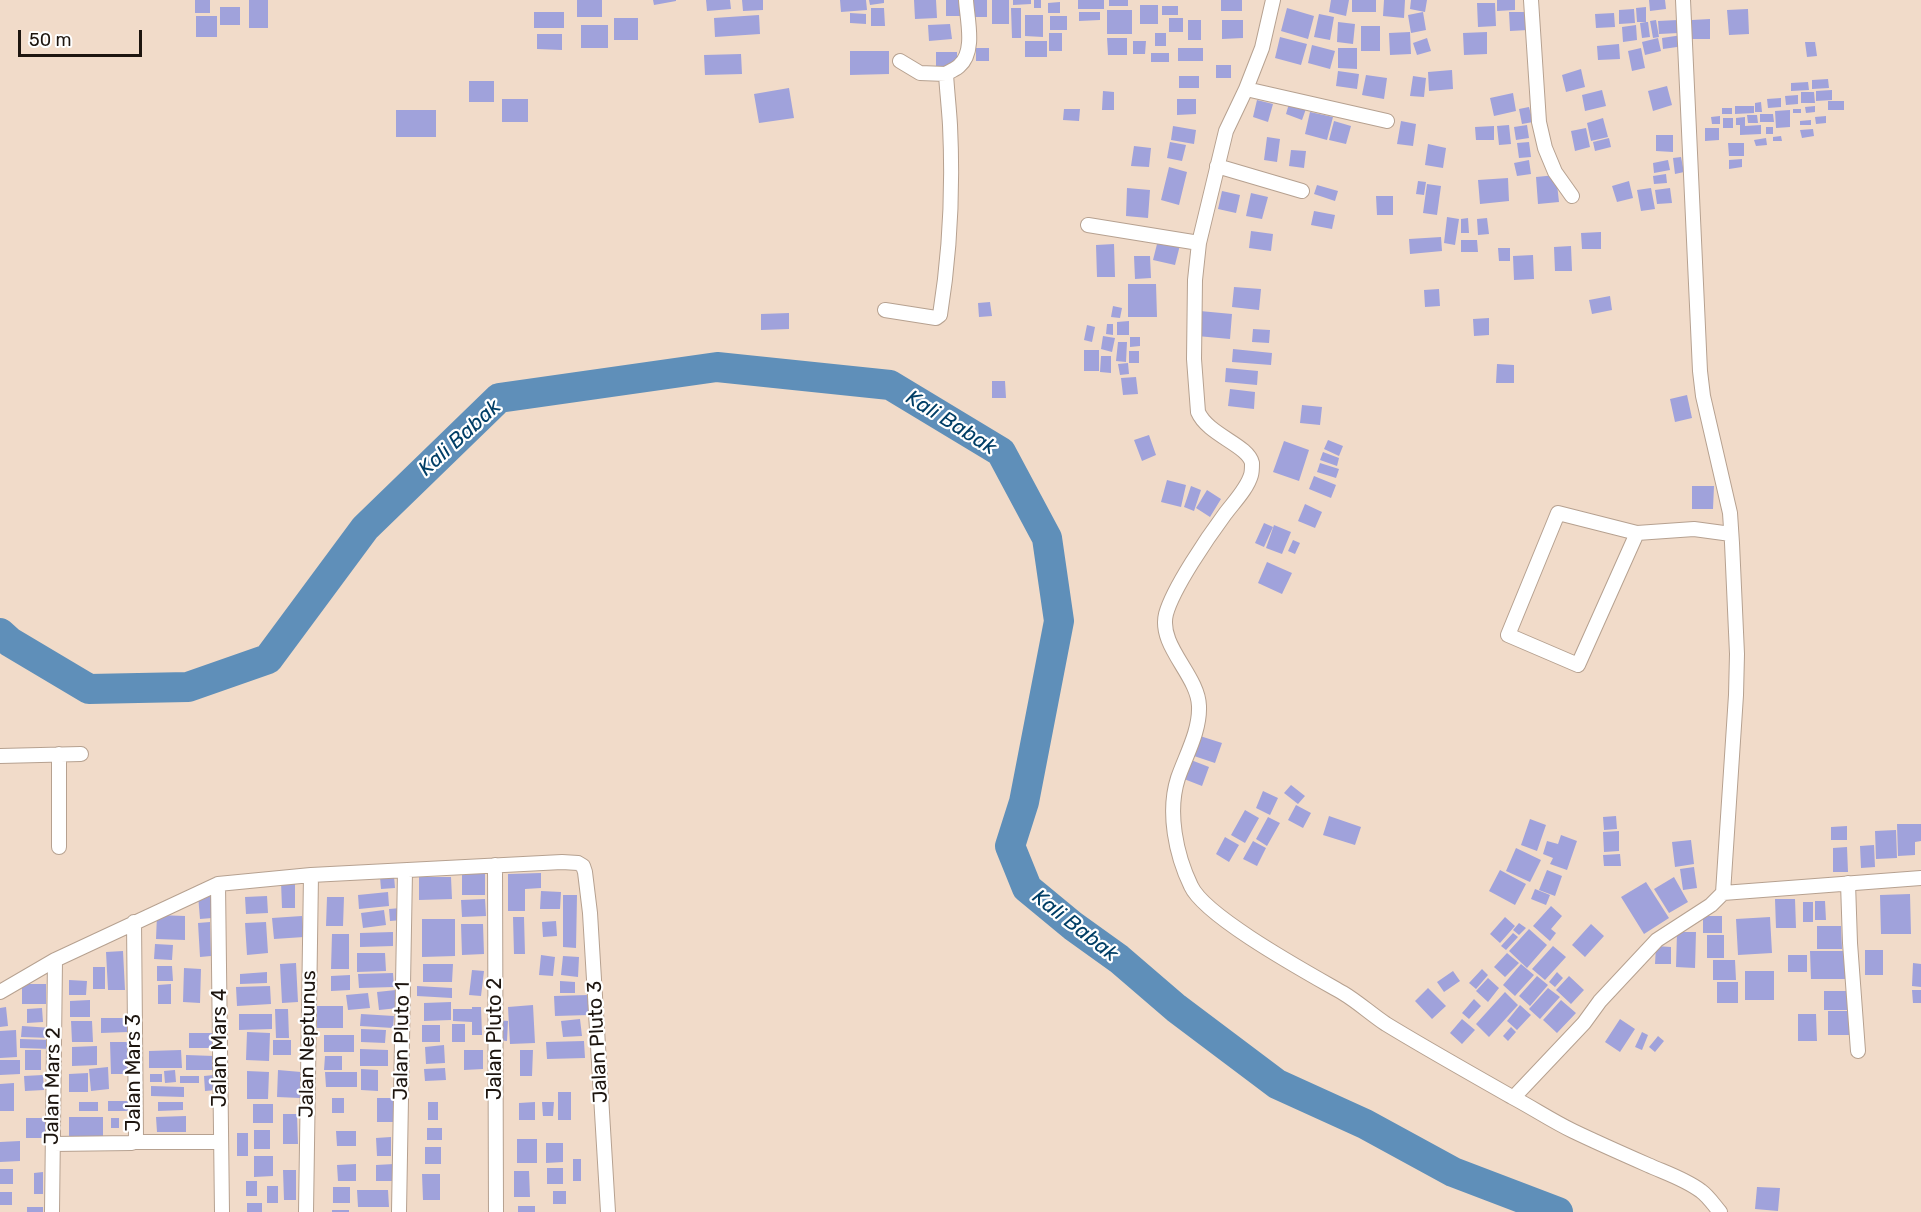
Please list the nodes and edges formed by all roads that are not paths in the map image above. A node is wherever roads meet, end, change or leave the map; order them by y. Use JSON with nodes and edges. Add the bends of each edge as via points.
{"nodes":[{"id":1,"x":966,"y":0,"type":"edge"},
{"id":2,"x":1273,"y":0,"type":"edge"},
{"id":3,"x":1532,"y":0,"type":"edge"},
{"id":4,"x":1683,"y":0,"type":"edge"},
{"id":5,"x":900,"y":61,"type":"dead end"},
{"id":6,"x":946,"y":74,"type":"junction"},
{"id":7,"x":1246,"y":89,"type":"junction"},
{"id":8,"x":1387,"y":122,"type":"dead end"},
{"id":9,"x":1217,"y":166,"type":"junction"},
{"id":10,"x":1302,"y":191,"type":"dead end"},
{"id":11,"x":1572,"y":196,"type":"dead end"},
{"id":12,"x":1088,"y":225,"type":"dead end"},
{"id":13,"x":1199,"y":243,"type":"junction"},
{"id":14,"x":885,"y":310,"type":"dead end"},
{"id":15,"x":1637,"y":533,"type":"junction"},
{"id":16,"x":1731,"y":534,"type":"junction"},
{"id":17,"x":59,"y":754,"type":"junction"},
{"id":18,"x":81,"y":754,"type":"dead end"},
{"id":19,"x":0,"y":756,"type":"edge"},
{"id":20,"x":59,"y":847,"type":"dead end"},
{"id":21,"x":495,"y":865,"type":"junction"},
{"id":22,"x":405,"y":871,"type":"junction"},
{"id":23,"x":310,"y":875,"type":"junction"},
{"id":24,"x":1921,"y":878,"type":"edge"},
{"id":25,"x":1848,"y":883,"type":"junction"},
{"id":26,"x":219,"y":884,"type":"junction"},
{"id":27,"x":1723,"y":893,"type":"junction"},
{"id":28,"x":134,"y":922,"type":"junction"},
{"id":29,"x":55,"y":960,"type":"junction"},
{"id":30,"x":0,"y":992,"type":"edge"},
{"id":31,"x":1858,"y":1051,"type":"dead end"},
{"id":32,"x":1514,"y":1097,"type":"junction"},
{"id":33,"x":134,"y":1142,"type":"junction"},
{"id":34,"x":221,"y":1142,"type":"junction"},
{"id":35,"x":53,"y":1144,"type":"junction"},
{"id":36,"x":52,"y":1212,"type":"edge"},
{"id":37,"x":222,"y":1212,"type":"edge"},
{"id":38,"x":306,"y":1212,"type":"edge"},
{"id":39,"x":399,"y":1212,"type":"edge"},
{"id":40,"x":496,"y":1212,"type":"edge"},
{"id":41,"x":608,"y":1212,"type":"edge"},
{"id":42,"x":1720,"y":1212,"type":"edge"}],
"edges":[{"from":1,"to":6,"type":"street","via":[[968,50],[960,66]]},
{"from":2,"to":7,"type":"street","via":[[1262,48]]},
{"from":3,"to":11,"type":"street","via":[[1539,122],[1555,172]]},
{"from":4,"to":16,"type":"street","via":[[1700,371]]},
{"from":5,"to":6,"type":"street","via":[[920,72]]},
{"from":6,"to":14,"type":"street","via":[[951,185],[940,315],[936,318]]},
{"from":7,"to":8,"type":"street"},
{"from":7,"to":9,"type":"street","via":[[1226,132]]},
{"from":9,"to":10,"type":"street"},
{"from":9,"to":13,"type":"street"},
{"from":12,"to":13,"type":"street"},
{"from":13,"to":32,"type":"street","via":[[1194,359],[1198,412],[1210,428],[1250,457],[1252,466],[1245,487],[1189,569],[1165,619],[1178,658],[1196,688],[1199,704],[1199,719],[1173,798],[1181,862],[1192,890],[1219,915],[1427,1049]]},
{"from":15,"to":15,"type":"street","via":[[1578,665],[1508,635],[1558,513]]},
{"from":15,"to":16,"type":"street","via":[[1694,529]]},
{"from":16,"to":27,"type":"street","via":[[1737,654]]},
{"from":17,"to":18,"type":"street"},
{"from":17,"to":19,"type":"street"},
{"from":17,"to":20,"type":"street"},
{"from":21,"to":22,"type":"street"},
{"from":21,"to":40,"type":"street","name":"Jalan Pluto 2"},
{"from":21,"to":41,"type":"street","name":"Jalan Pluto 3","via":[[578,863],[585,872]]},
{"from":22,"to":23,"type":"street"},
{"from":22,"to":39,"type":"street","name":"Jalan Pluto 1"},
{"from":23,"to":26,"type":"street"},
{"from":23,"to":38,"type":"street","name":"Jalan Neptunus"},
{"from":24,"to":25,"type":"street"},
{"from":25,"to":27,"type":"street"},
{"from":25,"to":31,"type":"street"},
{"from":26,"to":28,"type":"street"},
{"from":26,"to":34,"type":"street","name":"Jalan Mars 4"},
{"from":27,"to":32,"type":"street","via":[[1657,940]]},
{"from":28,"to":29,"type":"street"},
{"from":28,"to":33,"type":"street","name":"Jalan Mars 3"},
{"from":29,"to":30,"type":"street"},
{"from":29,"to":35,"type":"street","name":"Jalan Mars 2"},
{"from":32,"to":42,"type":"street","via":[[1572,1131],[1695,1187]]},
{"from":33,"to":34,"type":"street"},
{"from":33,"to":35,"type":"street","name":"Jalan Mars 3"},
{"from":34,"to":37,"type":"street","name":"Jalan Mars 4"},
{"from":35,"to":36,"type":"street","name":"Jalan Mars 2"}]}
